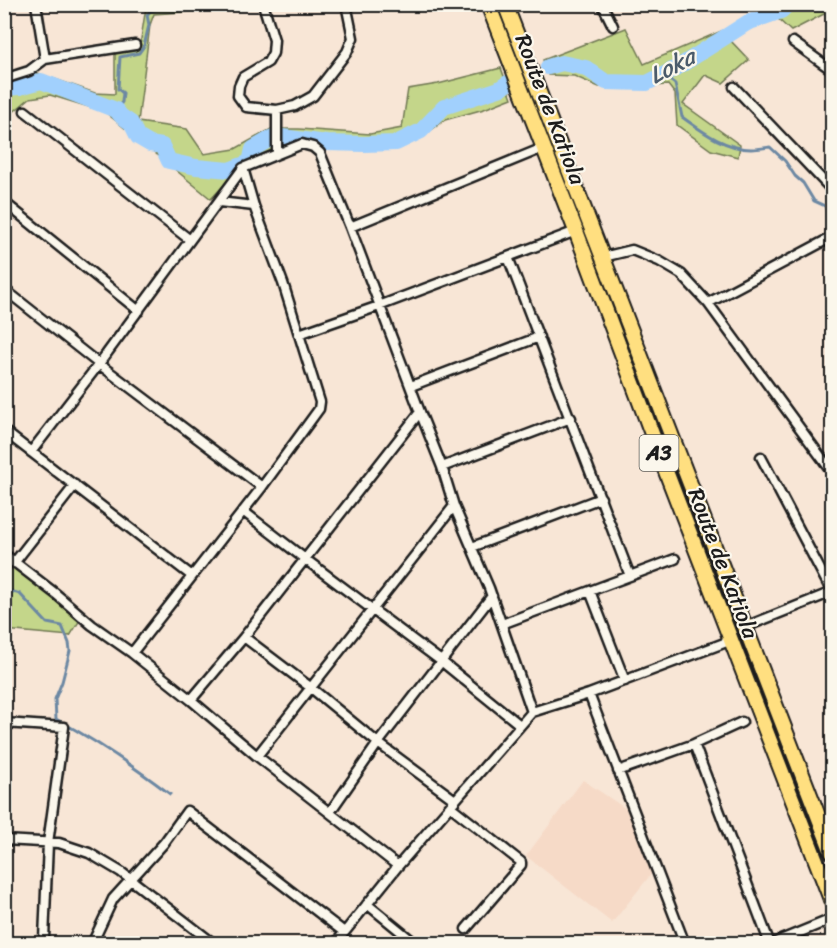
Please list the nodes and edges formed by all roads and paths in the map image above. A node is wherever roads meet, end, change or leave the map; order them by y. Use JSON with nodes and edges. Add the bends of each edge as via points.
{"nodes":[{"id":1,"x":36,"y":4,"type":"edge"},
{"id":2,"x":263,"y":4,"type":"edge"},
{"id":3,"x":345,"y":4,"type":"edge"},
{"id":4,"x":488,"y":4,"type":"edge"},
{"id":5,"x":505,"y":4,"type":"edge"},
{"id":6,"x":602,"y":4,"type":"edge"},
{"id":7,"x":613,"y":26,"type":"dead end"},
{"id":8,"x":793,"y":42,"type":"dead end"},
{"id":9,"x":135,"y":45,"type":"dead end"},
{"id":10,"x":45,"y":59,"type":"junction"},
{"id":11,"x":832,"y":70,"type":"edge"},
{"id":12,"x":4,"y":79,"type":"edge"},
{"id":13,"x":734,"y":87,"type":"dead end"},
{"id":14,"x":277,"y":110,"type":"junction"},
{"id":15,"x":25,"y":111,"type":"dead end"},
{"id":16,"x":543,"y":148,"type":"junction"},
{"id":17,"x":277,"y":153,"type":"junction"},
{"id":18,"x":243,"y":168,"type":"junction"},
{"id":19,"x":832,"y":190,"type":"edge"},
{"id":20,"x":219,"y":202,"type":"junction"},
{"id":21,"x":254,"y":206,"type":"junction"},
{"id":22,"x":4,"y":207,"type":"edge"},
{"id":23,"x":350,"y":227,"type":"junction"},
{"id":24,"x":576,"y":231,"type":"junction"},
{"id":25,"x":832,"y":237,"type":"edge"},
{"id":26,"x":190,"y":240,"type":"junction"},
{"id":27,"x":508,"y":256,"type":"junction"},
{"id":28,"x":603,"y":257,"type":"junction"},
{"id":29,"x":4,"y":289,"type":"edge"},
{"id":30,"x":708,"y":303,"type":"junction"},
{"id":31,"x":379,"y":306,"type":"junction"},
{"id":32,"x":139,"y":310,"type":"junction"},
{"id":33,"x":299,"y":334,"type":"junction"},
{"id":34,"x":540,"y":337,"type":"junction"},
{"id":35,"x":99,"y":364,"type":"junction"},
{"id":36,"x":411,"y":386,"type":"junction"},
{"id":37,"x":420,"y":412,"type":"junction"},
{"id":38,"x":571,"y":418,"type":"junction"},
{"id":39,"x":4,"y":431,"type":"edge"},
{"id":40,"x":31,"y":452,"type":"junction"},
{"id":41,"x":761,"y":457,"type":"dead end"},
{"id":42,"x":442,"y":467,"type":"junction"},
{"id":43,"x":832,"y":472,"type":"edge"},
{"id":44,"x":75,"y":485,"type":"junction"},
{"id":45,"x":262,"y":487,"type":"junction"},
{"id":46,"x":601,"y":498,"type":"junction"},
{"id":47,"x":454,"y":506,"type":"junction"},
{"id":48,"x":243,"y":511,"type":"junction"},
{"id":49,"x":472,"y":547,"type":"junction"},
{"id":50,"x":4,"y":554,"type":"edge"},
{"id":51,"x":675,"y":558,"type":"dead end"},
{"id":52,"x":305,"y":560,"type":"junction"},
{"id":53,"x":14,"y":563,"type":"junction"},
{"id":54,"x":192,"y":576,"type":"junction"},
{"id":55,"x":630,"y":576,"type":"junction"},
{"id":56,"x":590,"y":591,"type":"junction"},
{"id":57,"x":832,"y":592,"type":"edge"},
{"id":58,"x":492,"y":596,"type":"junction"},
{"id":59,"x":372,"y":610,"type":"junction"},
{"id":60,"x":502,"y":624,"type":"junction"},
{"id":61,"x":745,"y":627,"type":"junction"},
{"id":62,"x":244,"y":638,"type":"junction"},
{"id":63,"x":732,"y":640,"type":"junction"},
{"id":64,"x":132,"y":653,"type":"junction"},
{"id":65,"x":441,"y":661,"type":"junction"},
{"id":66,"x":625,"y":681,"type":"junction"},
{"id":67,"x":310,"y":687,"type":"junction"},
{"id":68,"x":589,"y":694,"type":"junction"},
{"id":69,"x":191,"y":700,"type":"junction"},
{"id":70,"x":532,"y":712,"type":"junction"},
{"id":71,"x":742,"y":722,"type":"dead end"},
{"id":72,"x":4,"y":723,"type":"edge"},
{"id":73,"x":520,"y":725,"type":"junction"},
{"id":74,"x":378,"y":743,"type":"junction"},
{"id":75,"x":694,"y":744,"type":"junction"},
{"id":76,"x":257,"y":756,"type":"junction"},
{"id":77,"x":618,"y":771,"type":"junction"},
{"id":78,"x":453,"y":803,"type":"junction"},
{"id":79,"x":330,"y":812,"type":"junction"},
{"id":80,"x":826,"y":817,"type":"edge"},
{"id":81,"x":4,"y":840,"type":"edge"},
{"id":82,"x":48,"y":843,"type":"junction"},
{"id":83,"x":832,"y":852,"type":"edge"},
{"id":84,"x":398,"y":867,"type":"junction"},
{"id":85,"x":131,"y":879,"type":"junction"},
{"id":86,"x":832,"y":902,"type":"edge"},
{"id":87,"x":367,"y":904,"type":"junction"},
{"id":88,"x":832,"y":919,"type":"edge"},
{"id":89,"x":466,"y":929,"type":"dead end"},
{"id":90,"x":344,"y":932,"type":"junction"},
{"id":91,"x":46,"y":944,"type":"edge"},
{"id":92,"x":92,"y":944,"type":"edge"},
{"id":93,"x":214,"y":944,"type":"edge"},
{"id":94,"x":335,"y":944,"type":"edge"},
{"id":95,"x":416,"y":944,"type":"edge"},
{"id":96,"x":685,"y":944,"type":"edge"},
{"id":97,"x":771,"y":944,"type":"edge"}],
"edges":[{"from":1,"to":10,"type":"street"},
{"from":2,"to":14,"type":"street","via":[[274,40],[273,53],[268,62],[243,77],[238,96],[246,107]]},
{"from":3,"to":14,"type":"street","via":[[353,38],[347,52],[313,96]]},
{"from":4,"to":16,"type":"highway","name":"Route de Katiola","number":"A3"},
{"from":5,"to":28,"type":"highway","name":"Route de Katiola","number":"A3"},
{"from":6,"to":7,"type":"street"},
{"from":8,"to":11,"type":"street"},
{"from":9,"to":10,"type":"street"},
{"from":10,"to":12,"type":"street","via":[[29,71]]},
{"from":13,"to":19,"type":"street"},
{"from":14,"to":17,"type":"street"},
{"from":15,"to":26,"type":"street"},
{"from":16,"to":23,"type":"street"},
{"from":16,"to":24,"type":"highway","name":"Route de Katiola","number":"A3"},
{"from":17,"to":18,"type":"street"},
{"from":17,"to":23,"type":"street","via":[[302,144],[320,153]]},
{"from":18,"to":20,"type":"street"},
{"from":18,"to":21,"type":"street"},
{"from":20,"to":21,"type":"street"},
{"from":20,"to":26,"type":"street"},
{"from":21,"to":33,"type":"street"},
{"from":22,"to":32,"type":"street","via":[[9,206]]},
{"from":23,"to":31,"type":"street"},
{"from":24,"to":27,"type":"street"},
{"from":24,"to":63,"type":"highway","name":"Route de Katiola","number":"A3"},
{"from":25,"to":30,"type":"street"},
{"from":26,"to":32,"type":"street"},
{"from":27,"to":31,"type":"street"},
{"from":27,"to":34,"type":"street"},
{"from":28,"to":30,"type":"street","via":[[632,250],[659,261],[681,274]]},
{"from":28,"to":61,"type":"highway","name":"Route de Katiola","number":"A3"},
{"from":29,"to":35,"type":"street"},
{"from":30,"to":43,"type":"street"},
{"from":31,"to":33,"type":"street"},
{"from":31,"to":36,"type":"street"},
{"from":32,"to":35,"type":"street"},
{"from":33,"to":45,"type":"street","via":[[319,409]]},
{"from":34,"to":36,"type":"street"},
{"from":34,"to":38,"type":"street"},
{"from":35,"to":40,"type":"street"},
{"from":35,"to":45,"type":"street"},
{"from":36,"to":37,"type":"street"},
{"from":37,"to":42,"type":"street"},
{"from":37,"to":52,"type":"street"},
{"from":38,"to":42,"type":"street"},
{"from":38,"to":46,"type":"street"},
{"from":39,"to":40,"type":"street"},
{"from":40,"to":44,"type":"street"},
{"from":41,"to":57,"type":"street"},
{"from":42,"to":47,"type":"street"},
{"from":44,"to":53,"type":"street"},
{"from":44,"to":54,"type":"street"},
{"from":45,"to":48,"type":"street"},
{"from":46,"to":49,"type":"street"},
{"from":46,"to":55,"type":"street"},
{"from":47,"to":49,"type":"street"},
{"from":47,"to":59,"type":"street"},
{"from":48,"to":52,"type":"street"},
{"from":48,"to":54,"type":"street"},
{"from":49,"to":58,"type":"street"},
{"from":50,"to":53,"type":"street"},
{"from":51,"to":55,"type":"street"},
{"from":52,"to":59,"type":"street"},
{"from":52,"to":62,"type":"street"},
{"from":53,"to":64,"type":"street"},
{"from":54,"to":64,"type":"street"},
{"from":55,"to":56,"type":"street"},
{"from":56,"to":60,"type":"street"},
{"from":56,"to":66,"type":"street"},
{"from":57,"to":61,"type":"street"},
{"from":58,"to":60,"type":"street"},
{"from":58,"to":65,"type":"street"},
{"from":59,"to":65,"type":"street"},
{"from":59,"to":67,"type":"street"},
{"from":60,"to":70,"type":"street"},
{"from":61,"to":80,"type":"highway","name":"Route de Katiola","number":"A3"},
{"from":62,"to":67,"type":"street"},
{"from":62,"to":69,"type":"street"},
{"from":63,"to":66,"type":"street"},
{"from":63,"to":86,"type":"highway","name":"Route de Katiola","number":"A3"},
{"from":64,"to":69,"type":"street"},
{"from":65,"to":73,"type":"street"},
{"from":65,"to":74,"type":"street"},
{"from":66,"to":68,"type":"street"},
{"from":67,"to":74,"type":"street"},
{"from":67,"to":76,"type":"street"},
{"from":68,"to":70,"type":"street"},
{"from":68,"to":77,"type":"street"},
{"from":69,"to":76,"type":"street"},
{"from":70,"to":73,"type":"street"},
{"from":71,"to":75,"type":"street"},
{"from":72,"to":82,"type":"street","via":[[64,726]]},
{"from":73,"to":78,"type":"street"},
{"from":74,"to":78,"type":"street"},
{"from":74,"to":79,"type":"street"},
{"from":75,"to":77,"type":"street"},
{"from":75,"to":97,"type":"street"},
{"from":76,"to":79,"type":"street"},
{"from":77,"to":96,"type":"street"},
{"from":78,"to":84,"type":"street"},
{"from":78,"to":89,"type":"street","via":[[521,862]]},
{"from":79,"to":84,"type":"street"},
{"from":80,"to":83,"type":"highway","name":"Route de Katiola","number":"A3"},
{"from":81,"to":82,"type":"street"},
{"from":82,"to":85,"type":"street","via":[[89,853]]},
{"from":82,"to":91,"type":"street"},
{"from":84,"to":87,"type":"street"},
{"from":85,"to":90,"type":"street","via":[[187,811]]},
{"from":85,"to":92,"type":"street","via":[[113,899]]},
{"from":85,"to":93,"type":"street"},
{"from":87,"to":90,"type":"street"},
{"from":87,"to":95,"type":"street"},
{"from":88,"to":97,"type":"street"},
{"from":90,"to":94,"type":"street"}]}
